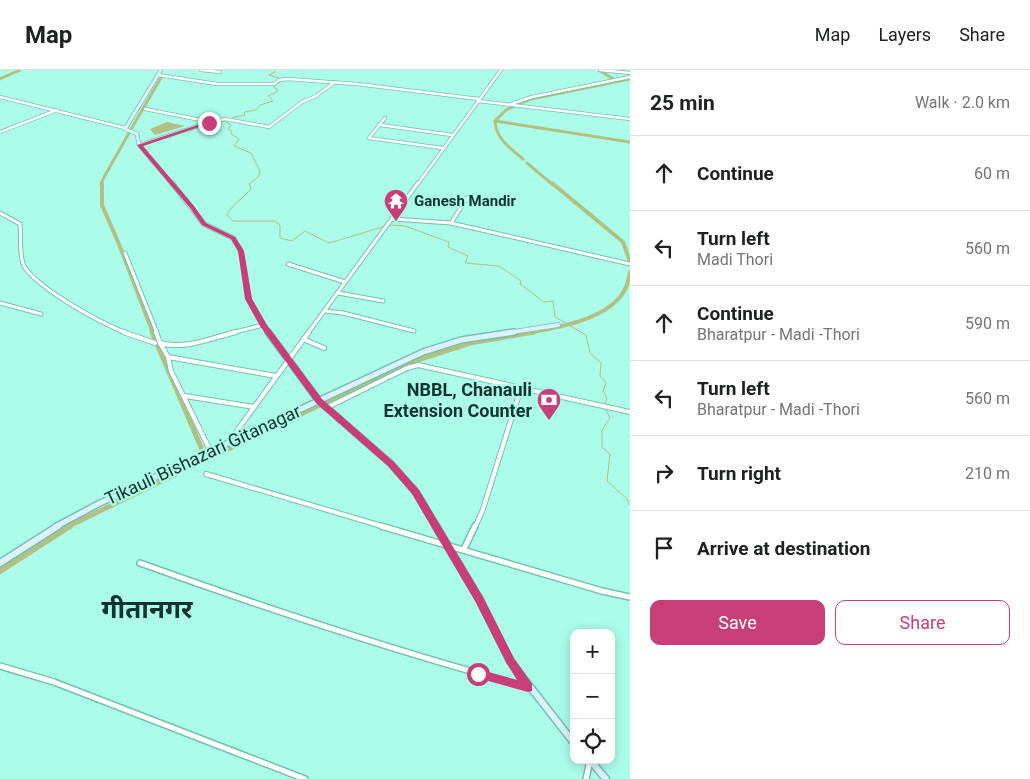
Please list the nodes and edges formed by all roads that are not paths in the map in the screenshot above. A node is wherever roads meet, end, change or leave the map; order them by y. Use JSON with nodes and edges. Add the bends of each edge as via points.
{"nodes":[{"id":1,"x":161,"y":70,"type":"edge"},
{"id":2,"x":201,"y":70,"type":"edge"},
{"id":3,"x":501,"y":70,"type":"edge"},
{"id":4,"x":600,"y":70,"type":"edge"},
{"id":5,"x":220,"y":72,"type":"dead end"},
{"id":6,"x":630,"y":73,"type":"edge"},
{"id":7,"x":158,"y":75,"type":"junction"},
{"id":8,"x":630,"y":77,"type":"edge"},
{"id":9,"x":335,"y":82,"type":"junction"},
{"id":10,"x":0,"y":97,"type":"edge"},
{"id":11,"x":478,"y":100,"type":"junction"},
{"id":12,"x":510,"y":105,"type":"junction"},
{"id":13,"x":145,"y":109,"type":"dead end"},
{"id":14,"x":57,"y":110,"type":"junction"},
{"id":15,"x":386,"y":118,"type":"dead end"},
{"id":16,"x":630,"y":119,"type":"edge"},
{"id":17,"x":211,"y":122,"type":"junction"},
{"id":18,"x":380,"y":125,"type":"junction"},
{"id":19,"x":125,"y":128,"type":"junction"},
{"id":20,"x":0,"y":132,"type":"edge"},
{"id":21,"x":452,"y":135,"type":"junction"},
{"id":22,"x":140,"y":145,"type":"junction"},
{"id":23,"x":442,"y":148,"type":"junction"},
{"id":24,"x":467,"y":198,"type":"dead end"},
{"id":25,"x":0,"y":213,"type":"edge"},
{"id":26,"x":393,"y":220,"type":"junction"},
{"id":27,"x":451,"y":224,"type":"junction"},
{"id":28,"x":385,"y":229,"type":"joint"},
{"id":29,"x":125,"y":253,"type":"dead end"},
{"id":30,"x":288,"y":264,"type":"dead end"},
{"id":31,"x":629,"y":264,"type":"edge"},
{"id":32,"x":345,"y":282,"type":"junction"},
{"id":33,"x":338,"y":293,"type":"junction"},
{"id":34,"x":383,"y":302,"type":"dead end"},
{"id":35,"x":0,"y":303,"type":"edge"},
{"id":36,"x":325,"y":311,"type":"junction"},
{"id":37,"x":41,"y":314,"type":"dead end"},
{"id":38,"x":558,"y":325,"type":"dead end"},
{"id":39,"x":263,"y":326,"type":"junction"},
{"id":40,"x":414,"y":331,"type":"dead end"},
{"id":41,"x":303,"y":339,"type":"junction"},
{"id":42,"x":155,"y":343,"type":"dead end"},
{"id":43,"x":161,"y":345,"type":"junction"},
{"id":44,"x":324,"y":348,"type":"dead end"},
{"id":45,"x":168,"y":357,"type":"junction"},
{"id":46,"x":288,"y":358,"type":"junction"},
{"id":47,"x":276,"y":376,"type":"junction"},
{"id":48,"x":521,"y":388,"type":"junction"},
{"id":49,"x":185,"y":396,"type":"junction"},
{"id":50,"x":322,"y":404,"type":"junction"},
{"id":51,"x":601,"y":406,"type":"joint"},
{"id":52,"x":254,"y":407,"type":"junction"},
{"id":53,"x":610,"y":407,"type":"joint"},
{"id":54,"x":630,"y":412,"type":"edge"},
{"id":55,"x":227,"y":445,"type":"junction"},
{"id":56,"x":210,"y":452,"type":"junction"},
{"id":57,"x":206,"y":474,"type":"dead end"},
{"id":58,"x":448,"y":545,"type":"junction"},
{"id":59,"x":464,"y":549,"type":"junction"},
{"id":60,"x":0,"y":563,"type":"edge"},
{"id":61,"x":140,"y":563,"type":"dead end"},
{"id":62,"x":630,"y":597,"type":"edge"},
{"id":63,"x":0,"y":666,"type":"edge"},
{"id":64,"x":528,"y":687,"type":"junction"},
{"id":65,"x":570,"y":738,"type":"edge"},
{"id":66,"x":589,"y":764,"type":"edge"},
{"id":67,"x":593,"y":764,"type":"edge"},
{"id":68,"x":304,"y":779,"type":"edge"},
{"id":69,"x":586,"y":779,"type":"edge"},
{"id":70,"x":606,"y":779,"type":"edge"}],
"edges":[{"from":1,"to":7,"type":"main road"},
{"from":2,"to":5,"type":"street"},
{"from":3,"to":11,"type":"street"},
{"from":4,"to":6,"type":"street"},
{"from":7,"to":9,"type":"street","via":[[217,84],[274,84],[283,79]]},
{"from":7,"to":19,"type":"main road"},
{"from":8,"to":12,"type":"street","via":[[532,97]]},
{"from":9,"to":11,"type":"street"},
{"from":9,"to":17,"type":"street","via":[[268,127],[227,120]]},
{"from":10,"to":14,"type":"street"},
{"from":11,"to":12,"type":"street"},
{"from":11,"to":21,"type":"street"},
{"from":12,"to":16,"type":"street"},
{"from":13,"to":17,"type":"street"},
{"from":14,"to":19,"type":"street"},
{"from":14,"to":20,"type":"street"},
{"from":15,"to":18,"type":"street"},
{"from":17,"to":22,"type":"street"},
{"from":18,"to":21,"type":"street"},
{"from":18,"to":23,"type":"street","via":[[370,139]]},
{"from":19,"to":22,"type":"main road","via":[[137,134]]},
{"from":21,"to":23,"type":"street"},
{"from":22,"to":39,"type":"main road","via":[[204,224],[233,238],[241,251],[248,299]]},
{"from":23,"to":26,"type":"street"},
{"from":24,"to":27,"type":"street"},
{"from":25,"to":42,"type":"street","via":[[20,224],[23,264],[31,275],[60,298],[93,317]]},
{"from":26,"to":27,"type":"street"},
{"from":26,"to":28,"type":"street"},
{"from":27,"to":31,"type":"street"},
{"from":28,"to":32,"type":"street"},
{"from":29,"to":43,"type":"street"},
{"from":30,"to":32,"type":"street"},
{"from":32,"to":33,"type":"street"},
{"from":33,"to":34,"type":"street"},
{"from":33,"to":36,"type":"street"},
{"from":35,"to":37,"type":"street"},
{"from":36,"to":40,"type":"street"},
{"from":36,"to":41,"type":"street"},
{"from":38,"to":50,"type":"main road","name":"Tikauli Bishazari Gitanagar","via":[[444,344]]},
{"from":39,"to":43,"type":"street","via":[[183,345]]},
{"from":39,"to":46,"type":"main road"},
{"from":41,"to":44,"type":"street"},
{"from":41,"to":46,"type":"street"},
{"from":43,"to":45,"type":"street"},
{"from":45,"to":47,"type":"street"},
{"from":45,"to":49,"type":"street"},
{"from":46,"to":47,"type":"street"},
{"from":46,"to":50,"type":"main road"},
{"from":47,"to":52,"type":"street"},
{"from":48,"to":50,"type":"street","via":[[418,365]]},
{"from":48,"to":51,"type":"street"},
{"from":48,"to":59,"type":"street","via":[[482,512]]},
{"from":49,"to":52,"type":"street"},
{"from":49,"to":56,"type":"street"},
{"from":50,"to":55,"type":"main road","name":"Tikauli Bishazari Gitanagar"},
{"from":50,"to":58,"type":"main road","via":[[391,464],[416,492]]},
{"from":51,"to":53,"type":"street"},
{"from":52,"to":55,"type":"street"},
{"from":53,"to":54,"type":"street"},
{"from":55,"to":56,"type":"main road","name":"Tikauli Bishazari Gitanagar"},
{"from":56,"to":60,"type":"main road","name":"Tikauli Bishazari Gitanagar","via":[[98,504],[42,534]]},
{"from":57,"to":58,"type":"street"},
{"from":58,"to":59,"type":"street"},
{"from":58,"to":64,"type":"main road","via":[[496,629],[510,661]]},
{"from":59,"to":62,"type":"street"},
{"from":61,"to":64,"type":"street","via":[[295,618]]},
{"from":63,"to":68,"type":"street","via":[[54,682]]},
{"from":64,"to":65,"type":"main road"},
{"from":66,"to":69,"type":"street"},
{"from":67,"to":70,"type":"main road"}]}
